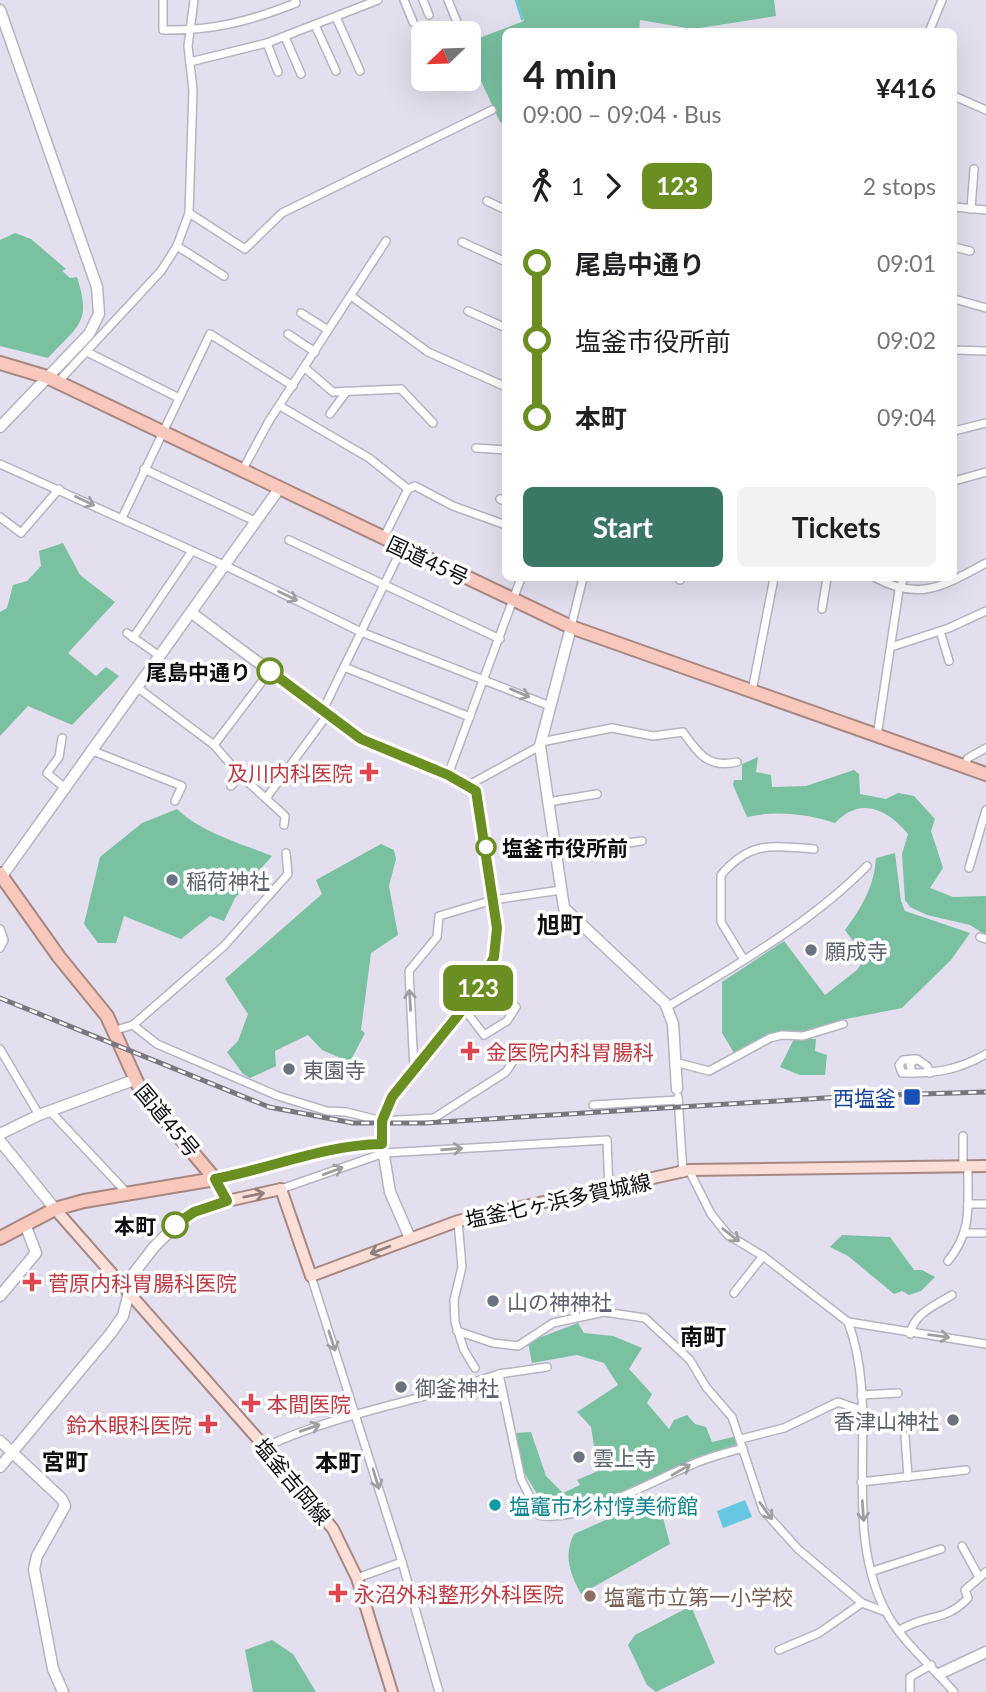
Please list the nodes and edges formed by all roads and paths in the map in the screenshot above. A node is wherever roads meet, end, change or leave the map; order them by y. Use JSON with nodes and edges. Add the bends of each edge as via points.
{"nodes":[{"id":1,"x":163,"y":0,"type":"edge"},
{"id":2,"x":194,"y":0,"type":"edge"},
{"id":3,"x":295,"y":0,"type":"edge"},
{"id":4,"x":378,"y":0,"type":"edge"},
{"id":5,"x":404,"y":0,"type":"edge"},
{"id":6,"x":423,"y":0,"type":"edge"},
{"id":7,"x":448,"y":0,"type":"edge"},
{"id":8,"x":942,"y":0,"type":"edge"},
{"id":9,"x":0,"y":10,"type":"edge"},
{"id":10,"x":429,"y":15,"type":"dead end"},
{"id":11,"x":336,"y":17,"type":"junction"},
{"id":12,"x":413,"y":21,"type":"edge"},
{"id":13,"x":457,"y":21,"type":"edge"},
{"id":14,"x":315,"y":25,"type":"junction"},
{"id":15,"x":931,"y":28,"type":"edge"},
{"id":16,"x":190,"y":32,"type":"junction"},
{"id":17,"x":285,"y":37,"type":"junction"},
{"id":18,"x":267,"y":43,"type":"junction"},
{"id":19,"x":190,"y":62,"type":"junction"},
{"id":20,"x":331,"y":67,"type":"dead end"},
{"id":21,"x":360,"y":71,"type":"dead end"},
{"id":22,"x":278,"y":72,"type":"dead end"},
{"id":23,"x":301,"y":74,"type":"dead end"},
{"id":24,"x":957,"y":97,"type":"edge"},
{"id":25,"x":492,"y":110,"type":"dead end"},
{"id":26,"x":986,"y":110,"type":"edge"},
{"id":27,"x":975,"y":169,"type":"dead end"},
{"id":28,"x":488,"y":201,"type":"dead end"},
{"id":29,"x":957,"y":207,"type":"edge"},
{"id":30,"x":502,"y":208,"type":"edge"},
{"id":31,"x":971,"y":209,"type":"junction"},
{"id":32,"x":986,"y":210,"type":"edge"},
{"id":33,"x":189,"y":214,"type":"junction"},
{"id":34,"x":386,"y":241,"type":"dead end"},
{"id":35,"x":462,"y":242,"type":"dead end"},
{"id":36,"x":177,"y":246,"type":"junction"},
{"id":37,"x":957,"y":248,"type":"edge"},
{"id":38,"x":970,"y":251,"type":"dead end"},
{"id":39,"x":502,"y":260,"type":"edge"},
{"id":40,"x":224,"y":276,"type":"dead end"},
{"id":41,"x":351,"y":296,"type":"junction"},
{"id":42,"x":957,"y":300,"type":"edge"},
{"id":43,"x":986,"y":308,"type":"edge"},
{"id":44,"x":468,"y":311,"type":"dead end"},
{"id":45,"x":301,"y":313,"type":"dead end"},
{"id":46,"x":502,"y":326,"type":"edge"},
{"id":47,"x":328,"y":330,"type":"junction"},
{"id":48,"x":288,"y":334,"type":"dead end"},
{"id":49,"x":957,"y":349,"type":"edge"},
{"id":50,"x":984,"y":349,"type":"edge"},
{"id":51,"x":87,"y":352,"type":"junction"},
{"id":52,"x":315,"y":352,"type":"junction"},
{"id":53,"x":0,"y":363,"type":"edge"},
{"id":54,"x":304,"y":369,"type":"junction"},
{"id":55,"x":52,"y":380,"type":"junction"},
{"id":56,"x":502,"y":385,"type":"edge"},
{"id":57,"x":293,"y":386,"type":"junction"},
{"id":58,"x":347,"y":391,"type":"junction"},
{"id":59,"x":179,"y":398,"type":"junction"},
{"id":60,"x":280,"y":406,"type":"junction"},
{"id":61,"x":330,"y":414,"type":"dead end"},
{"id":62,"x":433,"y":423,"type":"dead end"},
{"id":63,"x":986,"y":423,"type":"edge"},
{"id":64,"x":0,"y":427,"type":"edge"},
{"id":65,"x":957,"y":430,"type":"edge"},
{"id":66,"x":161,"y":432,"type":"junction"},
{"id":67,"x":476,"y":448,"type":"dead end"},
{"id":68,"x":502,"y":450,"type":"edge"},
{"id":69,"x":0,"y":464,"type":"edge"},
{"id":70,"x":144,"y":469,"type":"junction"},
{"id":71,"x":242,"y":471,"type":"junction"},
{"id":72,"x":985,"y":474,"type":"edge"},
{"id":73,"x":957,"y":480,"type":"edge"},
{"id":74,"x":59,"y":489,"type":"junction"},
{"id":75,"x":279,"y":489,"type":"junction"},
{"id":76,"x":408,"y":489,"type":"junction"},
{"id":77,"x":0,"y":517,"type":"edge"},
{"id":78,"x":122,"y":518,"type":"junction"},
{"id":79,"x":257,"y":522,"type":"junction"},
{"id":80,"x":502,"y":524,"type":"edge"},
{"id":81,"x":383,"y":539,"type":"junction"},
{"id":82,"x":289,"y":540,"type":"dead end"},
{"id":83,"x":402,"y":548,"type":"junction"},
{"id":84,"x":192,"y":551,"type":"junction"},
{"id":85,"x":226,"y":566,"type":"junction"},
{"id":86,"x":985,"y":566,"type":"edge"},
{"id":87,"x":957,"y":578,"type":"edge"},
{"id":88,"x":520,"y":581,"type":"edge"},
{"id":89,"x":582,"y":581,"type":"edge"},
{"id":90,"x":773,"y":581,"type":"edge"},
{"id":91,"x":827,"y":581,"type":"edge"},
{"id":92,"x":882,"y":581,"type":"edge"},
{"id":93,"x":903,"y":581,"type":"edge"},
{"id":94,"x":951,"y":581,"type":"edge"},
{"id":95,"x":383,"y":586,"type":"junction"},
{"id":96,"x":899,"y":590,"type":"junction"},
{"id":97,"x":514,"y":600,"type":"junction"},
{"id":98,"x":822,"y":609,"type":"dead end"},
{"id":99,"x":986,"y":611,"type":"edge"},
{"id":100,"x":193,"y":614,"type":"junction"},
{"id":101,"x":571,"y":627,"type":"junction"},
{"id":102,"x":940,"y":631,"type":"junction"},
{"id":103,"x":361,"y":632,"type":"junction"},
{"id":104,"x":499,"y":639,"type":"junction"},
{"id":105,"x":891,"y":647,"type":"junction"},
{"id":106,"x":161,"y":657,"type":"junction"},
{"id":107,"x":949,"y":661,"type":"dead end"},
{"id":108,"x":344,"y":667,"type":"junction"},
{"id":109,"x":270,"y":671,"type":"junction"},
{"id":110,"x":485,"y":679,"type":"junction"},
{"id":111,"x":138,"y":688,"type":"junction"},
{"id":112,"x":752,"y":691,"type":"junction"},
{"id":113,"x":550,"y":706,"type":"junction"},
{"id":114,"x":326,"y":712,"type":"junction"},
{"id":115,"x":470,"y":717,"type":"junction"},
{"id":116,"x":877,"y":736,"type":"junction"},
{"id":117,"x":62,"y":738,"type":"dead end"},
{"id":118,"x":540,"y":744,"type":"junction"},
{"id":119,"x":214,"y":745,"type":"junction"},
{"id":120,"x":986,"y":748,"type":"edge"},
{"id":121,"x":93,"y":751,"type":"junction"},
{"id":122,"x":737,"y":762,"type":"dead end"},
{"id":123,"x":964,"y":766,"type":"junction"},
{"id":124,"x":986,"y":774,"type":"edge"},
{"id":125,"x":241,"y":775,"type":"junction"},
{"id":126,"x":448,"y":775,"type":"junction"},
{"id":127,"x":469,"y":785,"type":"junction"},
{"id":128,"x":230,"y":786,"type":"dead end"},
{"id":129,"x":66,"y":789,"type":"junction"},
{"id":130,"x":597,"y":794,"type":"dead end"},
{"id":131,"x":267,"y":797,"type":"junction"},
{"id":132,"x":175,"y":801,"type":"dead end"},
{"id":133,"x":548,"y":802,"type":"junction"},
{"id":134,"x":986,"y":810,"type":"edge"},
{"id":135,"x":284,"y":825,"type":"dead end"},
{"id":136,"x":642,"y":841,"type":"dead end"},
{"id":137,"x":814,"y":849,"type":"dead end"},
{"id":138,"x":286,"y":853,"type":"dead end"},
{"id":139,"x":556,"y":853,"type":"junction"},
{"id":140,"x":867,"y":866,"type":"dead end"},
{"id":141,"x":969,"y":868,"type":"dead end"},
{"id":142,"x":1,"y":876,"type":"edge"},
{"id":143,"x":561,"y":890,"type":"junction"},
{"id":144,"x":494,"y":900,"type":"junction"},
{"id":145,"x":0,"y":929,"type":"edge"},
{"id":146,"x":0,"y":948,"type":"edge"},
{"id":147,"x":744,"y":960,"type":"junction"},
{"id":148,"x":463,"y":1007,"type":"junction"},
{"id":149,"x":516,"y":1007,"type":"dead end"},
{"id":150,"x":667,"y":1007,"type":"junction"},
{"id":151,"x":843,"y":1024,"type":"dead end"},
{"id":152,"x":133,"y":1025,"type":"junction"},
{"id":153,"x":116,"y":1030,"type":"junction"},
{"id":154,"x":0,"y":1049,"type":"edge"},
{"id":155,"x":521,"y":1049,"type":"dead end"},
{"id":156,"x":986,"y":1054,"type":"edge"},
{"id":157,"x":676,"y":1062,"type":"junction"},
{"id":158,"x":415,"y":1068,"type":"junction"},
{"id":159,"x":930,"y":1073,"type":"junction"},
{"id":160,"x":134,"y":1080,"type":"junction"},
{"id":161,"x":678,"y":1094,"type":"junction"},
{"id":162,"x":593,"y":1105,"type":"dead end"},
{"id":163,"x":50,"y":1111,"type":"junction"},
{"id":164,"x":39,"y":1115,"type":"junction"},
{"id":165,"x":382,"y":1121,"type":"junction"},
{"id":166,"x":0,"y":1134,"type":"edge"},
{"id":167,"x":963,"y":1136,"type":"dead end"},
{"id":168,"x":0,"y":1141,"type":"edge"},
{"id":169,"x":383,"y":1149,"type":"junction"},
{"id":170,"x":966,"y":1166,"type":"junction"},
{"id":171,"x":986,"y":1166,"type":"edge"},
{"id":172,"x":688,"y":1174,"type":"junction"},
{"id":173,"x":215,"y":1179,"type":"junction"},
{"id":174,"x":281,"y":1189,"type":"junction"},
{"id":175,"x":609,"y":1189,"type":"junction"},
{"id":176,"x":128,"y":1194,"type":"junction"},
{"id":177,"x":227,"y":1201,"type":"junction"},
{"id":178,"x":968,"y":1204,"type":"junction"},
{"id":179,"x":986,"y":1204,"type":"edge"},
{"id":180,"x":55,"y":1209,"type":"junction"},
{"id":181,"x":458,"y":1221,"type":"junction"},
{"id":182,"x":25,"y":1224,"type":"junction"},
{"id":183,"x":966,"y":1233,"type":"junction"},
{"id":184,"x":984,"y":1233,"type":"dead end"},
{"id":185,"x":0,"y":1238,"type":"edge"},
{"id":186,"x":410,"y":1238,"type":"junction"},
{"id":187,"x":763,"y":1256,"type":"junction"},
{"id":188,"x":948,"y":1261,"type":"dead end"},
{"id":189,"x":311,"y":1276,"type":"junction"},
{"id":190,"x":734,"y":1293,"type":"dead end"},
{"id":191,"x":952,"y":1295,"type":"dead end"},
{"id":192,"x":0,"y":1296,"type":"edge"},
{"id":193,"x":130,"y":1297,"type":"junction"},
{"id":194,"x":848,"y":1322,"type":"junction"},
{"id":195,"x":457,"y":1331,"type":"junction"},
{"id":196,"x":910,"y":1334,"type":"junction"},
{"id":197,"x":986,"y":1344,"type":"edge"},
{"id":198,"x":547,"y":1367,"type":"dead end"},
{"id":199,"x":475,"y":1368,"type":"dead end"},
{"id":200,"x":499,"y":1374,"type":"junction"},
{"id":201,"x":898,"y":1393,"type":"dead end"},
{"id":202,"x":861,"y":1395,"type":"junction"},
{"id":203,"x":864,"y":1411,"type":"junction"},
{"id":204,"x":356,"y":1414,"type":"junction"},
{"id":205,"x":905,"y":1436,"type":"dead end"},
{"id":206,"x":0,"y":1441,"type":"edge"},
{"id":207,"x":742,"y":1443,"type":"junction"},
{"id":208,"x":265,"y":1447,"type":"junction"},
{"id":209,"x":12,"y":1453,"type":"junction"},
{"id":210,"x":0,"y":1467,"type":"edge"},
{"id":211,"x":966,"y":1470,"type":"dead end"},
{"id":212,"x":908,"y":1477,"type":"junction"},
{"id":213,"x":861,"y":1482,"type":"junction"},
{"id":214,"x":962,"y":1546,"type":"dead end"},
{"id":215,"x":941,"y":1549,"type":"dead end"},
{"id":216,"x":402,"y":1562,"type":"junction"},
{"id":217,"x":873,"y":1571,"type":"junction"},
{"id":218,"x":983,"y":1575,"type":"edge"},
{"id":219,"x":357,"y":1578,"type":"junction"},
{"id":220,"x":862,"y":1603,"type":"junction"},
{"id":221,"x":886,"y":1612,"type":"junction"},
{"id":222,"x":900,"y":1630,"type":"junction"},
{"id":223,"x":779,"y":1650,"type":"dead end"},
{"id":224,"x":986,"y":1652,"type":"edge"},
{"id":225,"x":931,"y":1665,"type":"junction"},
{"id":226,"x":939,"y":1674,"type":"junction"},
{"id":227,"x":63,"y":1692,"type":"edge"},
{"id":228,"x":392,"y":1692,"type":"edge"},
{"id":229,"x":439,"y":1692,"type":"edge"},
{"id":230,"x":909,"y":1692,"type":"edge"},
{"id":231,"x":954,"y":1692,"type":"edge"}],
"edges":[{"from":1,"to":16,"type":"street","via":[[163,30]]},
{"from":2,"to":16,"type":"street"},
{"from":3,"to":16,"type":"street","via":[[250,21]]},
{"from":4,"to":11,"type":"street"},
{"from":5,"to":12,"type":"street"},
{"from":6,"to":10,"type":"street"},
{"from":7,"to":13,"type":"street"},
{"from":8,"to":15,"type":"street"},
{"from":9,"to":55,"type":"street","via":[[99,297],[95,325]]},
{"from":11,"to":14,"type":"street"},
{"from":11,"to":21,"type":"street"},
{"from":14,"to":17,"type":"street"},
{"from":14,"to":20,"type":"street"},
{"from":16,"to":19,"type":"street"},
{"from":17,"to":18,"type":"street"},
{"from":17,"to":23,"type":"street"},
{"from":18,"to":19,"type":"street"},
{"from":18,"to":22,"type":"street"},
{"from":19,"to":33,"type":"street"},
{"from":24,"to":26,"type":"street"},
{"from":25,"to":33,"type":"street","via":[[282,213],[245,249]]},
{"from":27,"to":31,"type":"street"},
{"from":28,"to":30,"type":"street"},
{"from":29,"to":31,"type":"street"},
{"from":31,"to":32,"type":"street"},
{"from":33,"to":36,"type":"street"},
{"from":34,"to":41,"type":"street"},
{"from":35,"to":39,"type":"street"},
{"from":36,"to":40,"type":"street"},
{"from":36,"to":51,"type":"street","via":[[161,271]]},
{"from":37,"to":38,"type":"street"},
{"from":41,"to":47,"type":"street"},
{"from":41,"to":56,"type":"street","via":[[428,352]]},
{"from":42,"to":43,"type":"street"},
{"from":44,"to":46,"type":"street"},
{"from":45,"to":47,"type":"street"},
{"from":47,"to":52,"type":"street"},
{"from":48,"to":52,"type":"street"},
{"from":49,"to":50,"type":"street"},
{"from":51,"to":55,"type":"street"},
{"from":51,"to":59,"type":"street"},
{"from":52,"to":54,"type":"street"},
{"from":53,"to":55,"type":"highway","name":"国道45号"},
{"from":54,"to":57,"type":"street"},
{"from":54,"to":58,"type":"street","via":[[333,392]]},
{"from":55,"to":64,"type":"street"},
{"from":55,"to":66,"type":"highway","name":"国道45号"},
{"from":57,"to":59,"type":"street","via":[[210,334]]},
{"from":57,"to":60,"type":"street"},
{"from":58,"to":61,"type":"street"},
{"from":58,"to":62,"type":"street","via":[[401,389]]},
{"from":59,"to":66,"type":"street"},
{"from":60,"to":71,"type":"street"},
{"from":60,"to":76,"type":"street","via":[[369,458]]},
{"from":63,"to":65,"type":"street"},
{"from":66,"to":70,"type":"street"},
{"from":66,"to":71,"type":"highway","name":"国道45号"},
{"from":67,"to":68,"type":"street"},
{"from":69,"to":74,"type":"street"},
{"from":70,"to":78,"type":"street"},
{"from":70,"to":79,"type":"street"},
{"from":71,"to":75,"type":"highway","name":"国道45号"},
{"from":72,"to":73,"type":"street"},
{"from":74,"to":77,"type":"street","via":[[21,533]]},
{"from":74,"to":78,"type":"street","one_way":true},
{"from":75,"to":79,"type":"street"},
{"from":75,"to":81,"type":"highway","name":"国道45号"},
{"from":76,"to":80,"type":"street","via":[[415,486]]},
{"from":76,"to":81,"type":"street"},
{"from":78,"to":84,"type":"street"},
{"from":79,"to":85,"type":"street"},
{"from":81,"to":83,"type":"highway","name":"国道45号"},
{"from":82,"to":95,"type":"street"},
{"from":83,"to":95,"type":"street"},
{"from":83,"to":97,"type":"highway","name":"国道45号"},
{"from":84,"to":85,"type":"street"},
{"from":84,"to":106,"type":"street","via":[[130,635]]},
{"from":85,"to":100,"type":"street"},
{"from":85,"to":103,"type":"street","one_way":true},
{"from":86,"to":87,"type":"street"},
{"from":88,"to":97,"type":"street"},
{"from":89,"to":101,"type":"street"},
{"from":90,"to":112,"type":"street"},
{"from":91,"to":98,"type":"street"},
{"from":92,"to":96,"type":"street"},
{"from":93,"to":96,"type":"street"},
{"from":94,"to":96,"type":"street"},
{"from":95,"to":103,"type":"street"},
{"from":95,"to":104,"type":"street"},
{"from":96,"to":105,"type":"street"},
{"from":97,"to":101,"type":"highway","name":"国道45号"},
{"from":97,"to":104,"type":"street"},
{"from":99,"to":102,"type":"street"},
{"from":100,"to":106,"type":"street"},
{"from":100,"to":109,"type":"street"},
{"from":101,"to":112,"type":"highway","name":"国道45号"},
{"from":101,"to":113,"type":"street"},
{"from":102,"to":105,"type":"street"},
{"from":102,"to":107,"type":"street"},
{"from":103,"to":108,"type":"street"},
{"from":103,"to":110,"type":"street"},
{"from":104,"to":110,"type":"street"},
{"from":105,"to":116,"type":"street"},
{"from":106,"to":111,"type":"street"},
{"from":108,"to":114,"type":"street"},
{"from":108,"to":115,"type":"street"},
{"from":109,"to":114,"type":"street"},
{"from":109,"to":119,"type":"street"},
{"from":110,"to":113,"type":"street","one_way":true},
{"from":110,"to":115,"type":"street"},
{"from":111,"to":119,"type":"street"},
{"from":111,"to":121,"type":"street"},
{"from":112,"to":116,"type":"highway","name":"国道45号"},
{"from":113,"to":118,"type":"street"},
{"from":114,"to":126,"type":"street","via":[[377,748]]},
{"from":114,"to":131,"type":"street"},
{"from":115,"to":126,"type":"street"},
{"from":116,"to":123,"type":"highway","name":"国道45号"},
{"from":117,"to":129,"type":"street","via":[[59,757],[47,773]]},
{"from":118,"to":122,"type":"street","via":[[612,728],[653,736],[678,731],[706,761]]},
{"from":118,"to":127,"type":"street"},
{"from":118,"to":133,"type":"street"},
{"from":119,"to":125,"type":"street"},
{"from":120,"to":123,"type":"street","via":[[968,758]]},
{"from":121,"to":129,"type":"street"},
{"from":121,"to":132,"type":"street","via":[[181,786]]},
{"from":123,"to":124,"type":"highway","name":"国道45号"},
{"from":125,"to":128,"type":"street"},
{"from":125,"to":131,"type":"street"},
{"from":126,"to":127,"type":"street"},
{"from":127,"to":144,"type":"street","via":[[480,801]]},
{"from":129,"to":142,"type":"street"},
{"from":130,"to":133,"type":"street"},
{"from":131,"to":135,"type":"street","via":[[285,816]]},
{"from":133,"to":139,"type":"street"},
{"from":134,"to":141,"type":"street"},
{"from":136,"to":139,"type":"street"},
{"from":137,"to":147,"type":"street","via":[[755,848],[722,875],[721,922]]},
{"from":138,"to":152,"type":"street","via":[[288,874],[253,915]]},
{"from":139,"to":143,"type":"street"},
{"from":140,"to":147,"type":"street","via":[[844,890]]},
{"from":142,"to":153,"type":"highway","name":"国道45号"},
{"from":143,"to":144,"type":"street"},
{"from":143,"to":150,"type":"street","via":[[567,913]]},
{"from":144,"to":148,"type":"street","via":[[494,957],[476,993]]},
{"from":158,"to":144,"type":"street","one_way":true,"via":[[409,971],[437,937],[439,916]]},
{"from":145,"to":146,"type":"street","via":[[4,940]]},
{"from":147,"to":150,"type":"street"},
{"from":148,"to":149,"type":"street","via":[[484,1035],[507,1021]]},
{"from":148,"to":158,"type":"street"},
{"from":150,"to":157,"type":"street"},
{"from":151,"to":157,"type":"street","via":[[803,1036],[770,1038],[709,1071]]},
{"from":152,"to":153,"type":"street"},
{"from":152,"to":165,"type":"street","via":[[157,1044],[278,1096]]},
{"from":153,"to":160,"type":"highway","name":"国道45号"},
{"from":154,"to":164,"type":"street"},
{"from":155,"to":165,"type":"street","via":[[506,1072],[434,1118]]},
{"from":156,"to":159,"type":"street","via":[[960,1067]]},
{"from":157,"to":161,"type":"street"},
{"from":158,"to":165,"type":"street","via":[[392,1097]]},
{"from":159,"to":159,"type":"street","via":[[912,1073],[910,1064],[917,1059]]},
{"from":160,"to":163,"type":"street"},
{"from":160,"to":173,"type":"highway","name":"国道45号"},
{"from":161,"to":162,"type":"street"},
{"from":161,"to":172,"type":"street"},
{"from":163,"to":164,"type":"street"},
{"from":163,"to":176,"type":"street"},
{"from":164,"to":166,"type":"street"},
{"from":165,"to":169,"type":"street"},
{"from":167,"to":170,"type":"street"},
{"from":168,"to":180,"type":"street"},
{"from":169,"to":173,"type":"street","via":[[344,1146]]},
{"from":174,"to":169,"type":"street","one_way":true},
{"from":169,"to":175,"type":"street","one_way":true,"via":[[607,1140]]},
{"from":169,"to":186,"type":"street","via":[[390,1192]]},
{"from":170,"to":171,"type":"main road","name":"塩釜七ヶ浜多賀城線"},
{"from":170,"to":172,"type":"main road","name":"塩釜七ヶ浜多賀城線"},
{"from":170,"to":178,"type":"street"},
{"from":172,"to":175,"type":"main road","name":"塩釜七ヶ浜多賀城線"},
{"from":172,"to":187,"type":"street","one_way":true,"via":[[728,1235]]},
{"from":173,"to":176,"type":"highway","name":"国道45号"},
{"from":173,"to":177,"type":"main road"},
{"from":177,"to":174,"type":"main road","one_way":true},
{"from":174,"to":189,"type":"main road"},
{"from":175,"to":181,"type":"main road","name":"塩釜七ヶ浜多賀城線"},
{"from":176,"to":180,"type":"highway","name":"国道45号"},
{"from":177,"to":193,"type":"street","via":[[184,1217],[170,1229],[134,1273]]},
{"from":178,"to":179,"type":"street"},
{"from":178,"to":183,"type":"street"},
{"from":180,"to":182,"type":"highway","name":"国道45号"},
{"from":180,"to":193,"type":"main road","name":"塩釜吉岡線"},
{"from":181,"to":186,"type":"main road","name":"塩釜七ヶ浜多賀城線"},
{"from":181,"to":195,"type":"street","via":[[462,1267],[454,1300]]},
{"from":182,"to":185,"type":"highway","name":"国道45号"},
{"from":182,"to":192,"type":"street","via":[[36,1253]]},
{"from":183,"to":184,"type":"street"},
{"from":183,"to":188,"type":"street"},
{"from":186,"to":189,"type":"main road","name":"塩釜七ヶ浜多賀城線","one_way":true},
{"from":187,"to":190,"type":"street"},
{"from":187,"to":194,"type":"street"},
{"from":189,"to":204,"type":"street","one_way":true},
{"from":191,"to":196,"type":"street","via":[[927,1309]]},
{"from":193,"to":208,"type":"main road","name":"塩釜吉岡線"},
{"from":193,"to":209,"type":"street","via":[[111,1333]]},
{"from":194,"to":196,"type":"street"},
{"from":194,"to":202,"type":"street"},
{"from":195,"to":199,"type":"street"},
{"from":195,"to":207,"type":"street","via":[[518,1346],[553,1323],[604,1312],[645,1318],[690,1360],[732,1417]]},
{"from":196,"to":197,"type":"street","one_way":true},
{"from":198,"to":200,"type":"street"},
{"from":200,"to":204,"type":"street"},
{"from":200,"to":207,"type":"street","one_way":true,"via":[[520,1479],[540,1514],[565,1516],[643,1488]]},
{"from":201,"to":202,"type":"street"},
{"from":202,"to":203,"type":"street"},
{"from":203,"to":207,"type":"street","via":[[838,1402]]},
{"from":203,"to":213,"type":"street"},
{"from":208,"to":204,"type":"street","one_way":true},
{"from":204,"to":216,"type":"street","one_way":true},
{"from":205,"to":212,"type":"street"},
{"from":206,"to":209,"type":"street"},
{"from":207,"to":220,"type":"street","one_way":true,"via":[[763,1510],[798,1549]]},
{"from":208,"to":219,"type":"main road","name":"塩釜吉岡線","via":[[333,1529]]},
{"from":209,"to":210,"type":"street"},
{"from":209,"to":227,"type":"street","via":[[65,1506],[34,1569],[53,1669]]},
{"from":211,"to":212,"type":"street"},
{"from":212,"to":213,"type":"street"},
{"from":213,"to":217,"type":"street","one_way":true},
{"from":214,"to":218,"type":"street"},
{"from":215,"to":217,"type":"street"},
{"from":216,"to":219,"type":"street"},
{"from":216,"to":229,"type":"street"},
{"from":217,"to":221,"type":"street"},
{"from":218,"to":222,"type":"street","via":[[965,1590],[968,1598],[956,1611]]},
{"from":219,"to":228,"type":"main road","name":"塩釜吉岡線"},
{"from":220,"to":221,"type":"street"},
{"from":220,"to":223,"type":"street","via":[[819,1633]]},
{"from":221,"to":222,"type":"street"},
{"from":222,"to":225,"type":"street"},
{"from":224,"to":226,"type":"street"},
{"from":225,"to":226,"type":"street"},
{"from":225,"to":230,"type":"street","via":[[910,1677]]},
{"from":226,"to":231,"type":"street"}]}
